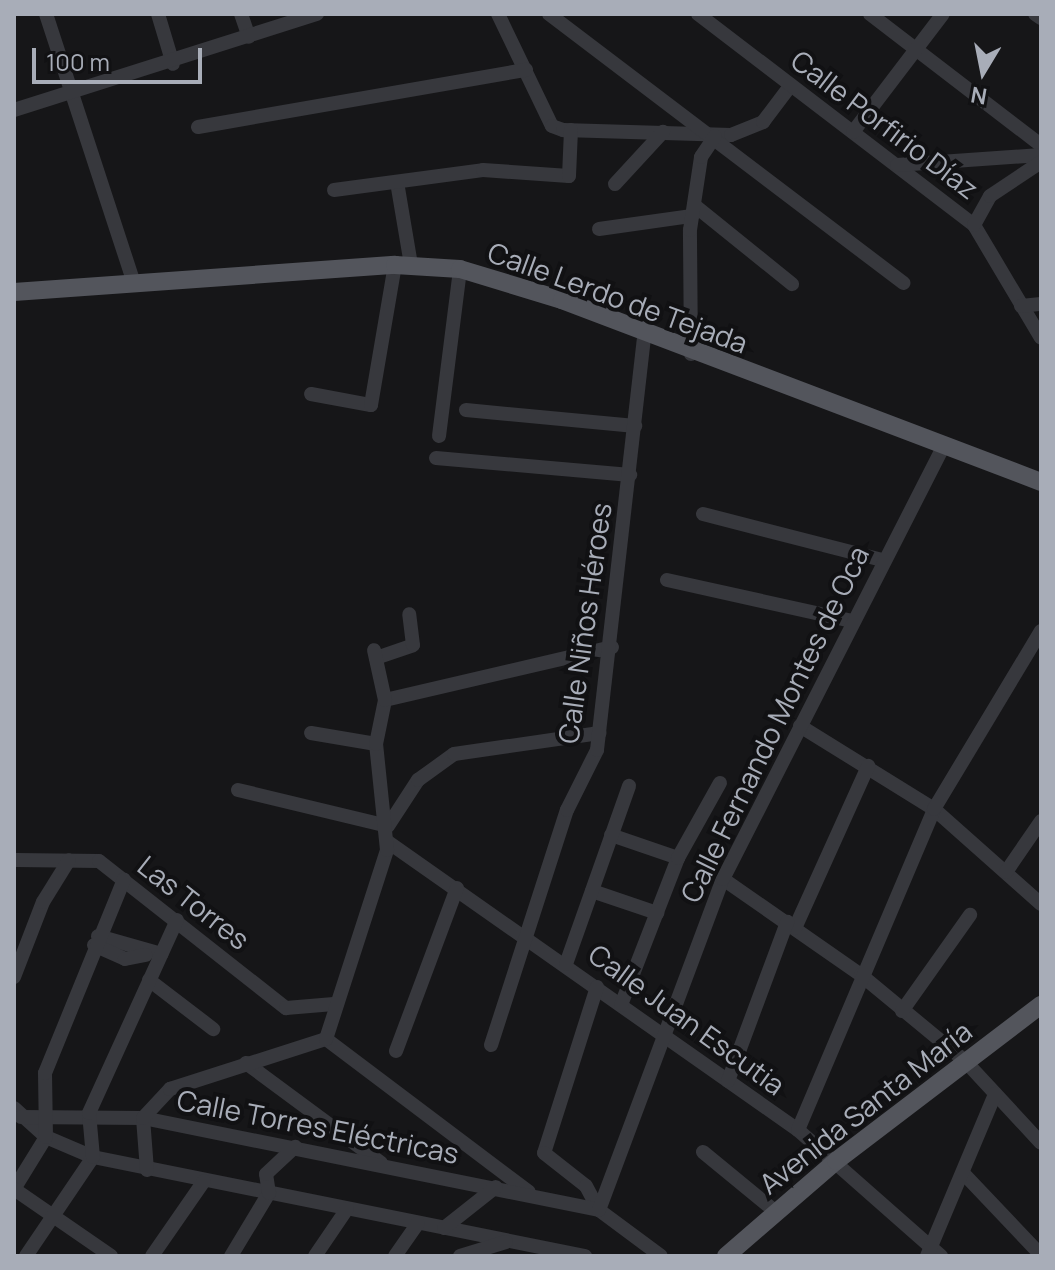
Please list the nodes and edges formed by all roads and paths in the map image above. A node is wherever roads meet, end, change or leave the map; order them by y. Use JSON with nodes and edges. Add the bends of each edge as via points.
{"nodes":[{"id":1,"x":46,"y":14,"type":"edge"},
{"id":2,"x":158,"y":14,"type":"edge"},
{"id":3,"x":241,"y":14,"type":"edge"},
{"id":4,"x":317,"y":14,"type":"edge"},
{"id":5,"x":498,"y":14,"type":"edge"},
{"id":6,"x":549,"y":14,"type":"edge"},
{"id":7,"x":698,"y":14,"type":"edge"},
{"id":8,"x":870,"y":14,"type":"edge"},
{"id":9,"x":943,"y":14,"type":"edge"},
{"id":10,"x":1035,"y":14,"type":"edge"},
{"id":11,"x":716,"y":18,"type":"edge"},
{"id":12,"x":1041,"y":18,"type":"edge"},
{"id":13,"x":249,"y":37,"type":"junction"},
{"id":14,"x":915,"y":49,"type":"junction"},
{"id":15,"x":173,"y":64,"type":"junction"},
{"id":16,"x":526,"y":70,"type":"junction"},
{"id":17,"x":791,"y":85,"type":"junction"},
{"id":18,"x":68,"y":94,"type":"junction"},
{"id":19,"x":14,"y":110,"type":"edge"},
{"id":20,"x":198,"y":127,"type":"dead end"},
{"id":21,"x":571,"y":130,"type":"junction"},
{"id":22,"x":663,"y":132,"type":"junction"},
{"id":23,"x":853,"y":132,"type":"junction"},
{"id":24,"x":715,"y":136,"type":"junction"},
{"id":25,"x":1041,"y":145,"type":"edge"},
{"id":26,"x":1041,"y":155,"type":"edge"},
{"id":27,"x":1041,"y":162,"type":"edge"},
{"id":28,"x":897,"y":165,"type":"junction"},
{"id":29,"x":397,"y":182,"type":"junction"},
{"id":30,"x":615,"y":184,"type":"dead end"},
{"id":31,"x":334,"y":190,"type":"dead end"},
{"id":32,"x":693,"y":211,"type":"junction"},
{"id":33,"x":974,"y":225,"type":"junction"},
{"id":34,"x":599,"y":229,"type":"dead end"},
{"id":35,"x":403,"y":265,"type":"junction"},
{"id":36,"x":460,"y":269,"type":"junction"},
{"id":37,"x":133,"y":280,"type":"junction"},
{"id":38,"x":903,"y":283,"type":"dead end"},
{"id":39,"x":792,"y":284,"type":"dead end"},
{"id":40,"x":14,"y":292,"type":"edge"},
{"id":41,"x":1041,"y":304,"type":"edge"},
{"id":42,"x":1021,"y":306,"type":"junction"},
{"id":43,"x":644,"y":335,"type":"junction"},
{"id":44,"x":1041,"y":338,"type":"edge"},
{"id":45,"x":691,"y":354,"type":"junction"},
{"id":46,"x":311,"y":394,"type":"dead end"},
{"id":47,"x":466,"y":410,"type":"dead end"},
{"id":48,"x":635,"y":426,"type":"junction"},
{"id":49,"x":439,"y":436,"type":"dead end"},
{"id":50,"x":943,"y":447,"type":"junction"},
{"id":51,"x":436,"y":458,"type":"dead end"},
{"id":52,"x":630,"y":475,"type":"junction"},
{"id":53,"x":1041,"y":482,"type":"edge"},
{"id":54,"x":703,"y":514,"type":"dead end"},
{"id":55,"x":882,"y":560,"type":"junction"},
{"id":56,"x":667,"y":580,"type":"dead end"},
{"id":57,"x":409,"y":614,"type":"dead end"},
{"id":58,"x":852,"y":621,"type":"junction"},
{"id":59,"x":1041,"y":631,"type":"edge"},
{"id":60,"x":612,"y":647,"type":"junction"},
{"id":61,"x":385,"y":700,"type":"junction"},
{"id":62,"x":800,"y":726,"type":"junction"},
{"id":63,"x":311,"y":733,"type":"dead end"},
{"id":64,"x":599,"y":733,"type":"junction"},
{"id":65,"x":376,"y":744,"type":"junction"},
{"id":66,"x":868,"y":766,"type":"junction"},
{"id":67,"x":720,"y":783,"type":"dead end"},
{"id":68,"x":629,"y":786,"type":"dead end"},
{"id":69,"x":238,"y":790,"type":"dead end"},
{"id":70,"x":934,"y":809,"type":"junction"},
{"id":71,"x":1041,"y":821,"type":"edge"},
{"id":72,"x":388,"y":826,"type":"junction"},
{"id":73,"x":611,"y":835,"type":"junction"},
{"id":74,"x":388,"y":842,"type":"junction"},
{"id":75,"x":678,"y":858,"type":"junction"},
{"id":76,"x":16,"y":860,"type":"dead end"},
{"id":77,"x":69,"y":860,"type":"junction"},
{"id":78,"x":1006,"y":872,"type":"junction"},
{"id":79,"x":124,"y":879,"type":"junction"},
{"id":80,"x":723,"y":879,"type":"junction"},
{"id":81,"x":457,"y":888,"type":"junction"},
{"id":82,"x":592,"y":891,"type":"junction"},
{"id":83,"x":1041,"y":904,"type":"edge"},
{"id":84,"x":657,"y":913,"type":"junction"},
{"id":85,"x":970,"y":915,"type":"dead end"},
{"id":86,"x":177,"y":920,"type":"junction"},
{"id":87,"x":791,"y":925,"type":"junction"},
{"id":88,"x":529,"y":937,"type":"junction"},
{"id":89,"x":96,"y":940,"type":"junction"},
{"id":90,"x":155,"y":954,"type":"junction"},
{"id":91,"x":566,"y":964,"type":"junction"},
{"id":92,"x":861,"y":975,"type":"junction"},
{"id":93,"x":14,"y":977,"type":"edge"},
{"id":94,"x":149,"y":980,"type":"junction"},
{"id":95,"x":597,"y":987,"type":"junction"},
{"id":96,"x":334,"y":1004,"type":"junction"},
{"id":97,"x":621,"y":1005,"type":"junction"},
{"id":98,"x":1041,"y":1005,"type":"edge"},
{"id":99,"x":902,"y":1011,"type":"junction"},
{"id":100,"x":213,"y":1029,"type":"dead end"},
{"id":101,"x":664,"y":1036,"type":"junction"},
{"id":102,"x":326,"y":1039,"type":"junction"},
{"id":103,"x":491,"y":1045,"type":"dead end"},
{"id":104,"x":396,"y":1051,"type":"dead end"},
{"id":105,"x":966,"y":1062,"type":"junction"},
{"id":106,"x":246,"y":1063,"type":"junction"},
{"id":107,"x":728,"y":1081,"type":"junction"},
{"id":108,"x":995,"y":1094,"type":"junction"},
{"id":109,"x":89,"y":1113,"type":"junction"},
{"id":110,"x":17,"y":1115,"type":"edge"},
{"id":111,"x":49,"y":1115,"type":"junction"},
{"id":112,"x":143,"y":1118,"type":"junction"},
{"id":113,"x":798,"y":1130,"type":"junction"},
{"id":114,"x":46,"y":1137,"type":"junction"},
{"id":115,"x":1041,"y":1143,"type":"edge"},
{"id":116,"x":295,"y":1147,"type":"junction"},
{"id":117,"x":703,"y":1152,"type":"dead end"},
{"id":118,"x":93,"y":1157,"type":"junction"},
{"id":119,"x":836,"y":1161,"type":"junction"},
{"id":120,"x":384,"y":1165,"type":"junction"},
{"id":121,"x":147,"y":1170,"type":"junction"},
{"id":122,"x":964,"y":1174,"type":"junction"},
{"id":123,"x":204,"y":1181,"type":"junction"},
{"id":124,"x":496,"y":1187,"type":"junction"},
{"id":125,"x":14,"y":1189,"type":"edge"},
{"id":126,"x":269,"y":1193,"type":"junction"},
{"id":127,"x":533,"y":1195,"type":"junction"},
{"id":128,"x":347,"y":1209,"type":"junction"},
{"id":129,"x":599,"y":1210,"type":"junction"},
{"id":130,"x":56,"y":1211,"type":"junction"},
{"id":131,"x":776,"y":1212,"type":"junction"},
{"id":132,"x":418,"y":1223,"type":"junction"},
{"id":133,"x":444,"y":1228,"type":"junction"},
{"id":134,"x":473,"y":1234,"type":"junction"},
{"id":135,"x":508,"y":1241,"type":"junction"},
{"id":136,"x":538,"y":1252,"type":"edge"},
{"id":137,"x":933,"y":1252,"type":"edge"},
{"id":138,"x":730,"y":1255,"type":"edge"},
{"id":139,"x":1041,"y":1255,"type":"edge"},
{"id":140,"x":26,"y":1256,"type":"edge"},
{"id":141,"x":111,"y":1256,"type":"edge"},
{"id":142,"x":152,"y":1256,"type":"edge"},
{"id":143,"x":231,"y":1256,"type":"edge"},
{"id":144,"x":315,"y":1256,"type":"edge"},
{"id":145,"x":395,"y":1256,"type":"edge"},
{"id":146,"x":458,"y":1256,"type":"edge"},
{"id":147,"x":585,"y":1256,"type":"edge"},
{"id":148,"x":661,"y":1256,"type":"edge"}],
"edges":[{"from":1,"to":18,"type":"street"},
{"from":2,"to":15,"type":"street"},
{"from":3,"to":13,"type":"street"},
{"from":4,"to":13,"type":"street"},
{"from":5,"to":16,"type":"street"},
{"from":6,"to":24,"type":"street"},
{"from":7,"to":11,"type":"street","name":"Calle Porfirio Díaz"},
{"from":8,"to":14,"type":"street"},
{"from":9,"to":14,"type":"street"},
{"from":10,"to":12,"type":"street"},
{"from":11,"to":17,"type":"street","name":"Calle Porfirio Díaz"},
{"from":13,"to":15,"type":"street"},
{"from":14,"to":23,"type":"street"},
{"from":14,"to":25,"type":"street"},
{"from":15,"to":18,"type":"street"},
{"from":16,"to":20,"type":"street"},
{"from":16,"to":21,"type":"street","via":[[552,126]]},
{"from":17,"to":23,"type":"street","name":"Calle Porfirio Díaz"},
{"from":17,"to":24,"type":"street","via":[[763,122]]},
{"from":18,"to":19,"type":"street"},
{"from":18,"to":37,"type":"street"},
{"from":21,"to":22,"type":"street"},
{"from":21,"to":29,"type":"street","via":[[569,176],[483,170]]},
{"from":22,"to":24,"type":"street"},
{"from":22,"to":30,"type":"street"},
{"from":23,"to":28,"type":"street","name":"Calle Porfirio Díaz"},
{"from":24,"to":32,"type":"street","via":[[701,157]]},
{"from":24,"to":38,"type":"street"},
{"from":26,"to":28,"type":"street"},
{"from":27,"to":33,"type":"street","via":[[990,196]]},
{"from":28,"to":33,"type":"street","name":"Calle Porfirio Díaz"},
{"from":29,"to":31,"type":"street"},
{"from":29,"to":35,"type":"street"},
{"from":32,"to":34,"type":"street"},
{"from":32,"to":39,"type":"street"},
{"from":32,"to":45,"type":"street"},
{"from":33,"to":42,"type":"street","name":"Calle Porfirio Díaz"},
{"from":35,"to":36,"type":"main road","name":"Calle Lerdo de Tejada"},
{"from":35,"to":37,"type":"main road","name":"Calle Lerdo de Tejada"},
{"from":35,"to":46,"type":"street","via":[[371,405]]},
{"from":36,"to":43,"type":"main road","name":"Calle Lerdo de Tejada"},
{"from":36,"to":49,"type":"street"},
{"from":37,"to":40,"type":"main road","name":"Calle Lerdo de Tejada"},
{"from":41,"to":42,"type":"street"},
{"from":42,"to":44,"type":"street","name":"Calle Porfirio Díaz"},
{"from":43,"to":45,"type":"main road","name":"Calle Lerdo de Tejada"},
{"from":43,"to":48,"type":"street","name":"Calle Niños Héroes"},
{"from":45,"to":50,"type":"main road","name":"Calle Lerdo de Tejada"},
{"from":47,"to":48,"type":"street"},
{"from":48,"to":52,"type":"street","name":"Calle Niños Héroes"},
{"from":50,"to":53,"type":"main road","name":"Calle Lerdo de Tejada"},
{"from":50,"to":55,"type":"street","name":"Calle Fernando Montes de Oca"},
{"from":51,"to":52,"type":"street"},
{"from":52,"to":60,"type":"street","name":"Calle Niños Héroes"},
{"from":54,"to":55,"type":"street"},
{"from":55,"to":58,"type":"street","name":"Calle Fernando Montes de Oca"},
{"from":56,"to":58,"type":"street"},
{"from":57,"to":61,"type":"street","via":[[413,645],[375,654]]},
{"from":58,"to":62,"type":"street","name":"Calle Fernando Montes de Oca"},
{"from":59,"to":70,"type":"street"},
{"from":60,"to":61,"type":"street"},
{"from":60,"to":64,"type":"street","name":"Calle Niños Héroes"},
{"from":61,"to":65,"type":"street"},
{"from":62,"to":66,"type":"street"},
{"from":62,"to":80,"type":"street","name":"Calle Fernando Montes de Oca"},
{"from":63,"to":65,"type":"street"},
{"from":64,"to":72,"type":"street","via":[[454,754],[418,780]]},
{"from":64,"to":88,"type":"street","name":"Calle Niños Héroes"},
{"from":65,"to":72,"type":"street"},
{"from":66,"to":70,"type":"street"},
{"from":66,"to":87,"type":"street"},
{"from":67,"to":75,"type":"street"},
{"from":68,"to":73,"type":"street"},
{"from":69,"to":72,"type":"street"},
{"from":70,"to":78,"type":"street"},
{"from":70,"to":92,"type":"street"},
{"from":71,"to":78,"type":"street"},
{"from":72,"to":74,"type":"street"},
{"from":73,"to":75,"type":"street"},
{"from":73,"to":82,"type":"street"},
{"from":74,"to":81,"type":"street","name":"Calle Juan Escutia"},
{"from":74,"to":96,"type":"street"},
{"from":75,"to":84,"type":"street"},
{"from":76,"to":77,"type":"street","name":"Las Torres"},
{"from":77,"to":79,"type":"street","name":"Las Torres","via":[[99,861]]},
{"from":77,"to":93,"type":"street","via":[[43,902]]},
{"from":78,"to":83,"type":"street"},
{"from":79,"to":86,"type":"street","name":"Las Torres"},
{"from":79,"to":89,"type":"street"},
{"from":80,"to":87,"type":"street"},
{"from":80,"to":101,"type":"street","name":"Calle Fernando Montes de Oca"},
{"from":81,"to":88,"type":"street","name":"Calle Juan Escutia"},
{"from":81,"to":104,"type":"street"},
{"from":82,"to":84,"type":"street"},
{"from":82,"to":91,"type":"street"},
{"from":84,"to":97,"type":"street"},
{"from":85,"to":99,"type":"street"},
{"from":86,"to":90,"type":"street"},
{"from":86,"to":96,"type":"street","name":"Las Torres","via":[[286,1008]]},
{"from":87,"to":92,"type":"street"},
{"from":87,"to":107,"type":"street"},
{"from":88,"to":91,"type":"street","name":"Calle Juan Escutia"},
{"from":88,"to":103,"type":"street","name":"Calle Niños Héroes"},
{"from":89,"to":90,"type":"street","via":[[125,959]]},
{"from":89,"to":111,"type":"street","via":[[45,1073]]},
{"from":90,"to":94,"type":"street"},
{"from":91,"to":95,"type":"street","name":"Calle Juan Escutia"},
{"from":92,"to":99,"type":"street"},
{"from":92,"to":113,"type":"street"},
{"from":94,"to":100,"type":"street"},
{"from":94,"to":109,"type":"street"},
{"from":95,"to":97,"type":"street","name":"Calle Juan Escutia"},
{"from":95,"to":129,"type":"street","via":[[544,1153],[586,1186]]},
{"from":96,"to":102,"type":"street"},
{"from":97,"to":101,"type":"street","name":"Calle Juan Escutia"},
{"from":98,"to":105,"type":"main road","name":"Avenida Santa María"},
{"from":99,"to":105,"type":"street"},
{"from":101,"to":107,"type":"street","name":"Calle Juan Escutia"},
{"from":101,"to":129,"type":"street","name":"Calle Fernando Montes de Oca"},
{"from":102,"to":106,"type":"street"},
{"from":102,"to":127,"type":"street"},
{"from":105,"to":108,"type":"street"},
{"from":105,"to":119,"type":"main road","name":"Avenida Santa María"},
{"from":106,"to":112,"type":"street","via":[[170,1089]]},
{"from":106,"to":120,"type":"street"},
{"from":107,"to":113,"type":"street","name":"Calle Juan Escutia"},
{"from":108,"to":115,"type":"street"},
{"from":108,"to":122,"type":"street"},
{"from":109,"to":111,"type":"street","name":"Calle Torres Eléctricas"},
{"from":109,"to":112,"type":"street","name":"Calle Torres Eléctricas"},
{"from":109,"to":118,"type":"street"},
{"from":110,"to":111,"type":"street","name":"Calle Torres Eléctricas"},
{"from":110,"to":114,"type":"street","name":"Calle Torres Eléctricas"},
{"from":111,"to":114,"type":"street"},
{"from":112,"to":116,"type":"street","name":"Calle Torres Eléctricas"},
{"from":112,"to":121,"type":"street"},
{"from":113,"to":119,"type":"street","name":"Calle Juan Escutia"},
{"from":114,"to":118,"type":"street","name":"Calle Torres Eléctricas"},
{"from":114,"to":125,"type":"street"},
{"from":116,"to":120,"type":"street","name":"Calle Torres Eléctricas"},
{"from":116,"to":126,"type":"street","via":[[266,1174]]},
{"from":117,"to":131,"type":"street"},
{"from":118,"to":121,"type":"street","name":"Calle Torres Eléctricas"},
{"from":118,"to":130,"type":"street"},
{"from":119,"to":131,"type":"main road","name":"Avenida Santa María"},
{"from":119,"to":137,"type":"street","name":"Calle Juan Escutia"},
{"from":120,"to":124,"type":"street","name":"Calle Torres Eléctricas"},
{"from":121,"to":123,"type":"street","name":"Calle Torres Eléctricas"},
{"from":122,"to":137,"type":"street"},
{"from":122,"to":139,"type":"street"},
{"from":123,"to":126,"type":"street","name":"Calle Torres Eléctricas"},
{"from":123,"to":142,"type":"street"},
{"from":124,"to":127,"type":"street","name":"Calle Torres Eléctricas"},
{"from":124,"to":133,"type":"street"},
{"from":125,"to":130,"type":"street"},
{"from":126,"to":128,"type":"street","name":"Calle Torres Eléctricas"},
{"from":126,"to":143,"type":"street"},
{"from":127,"to":129,"type":"street","name":"Calle Torres Eléctricas"},
{"from":128,"to":132,"type":"street","name":"Calle Torres Eléctricas"},
{"from":128,"to":144,"type":"street"},
{"from":129,"to":148,"type":"street"},
{"from":130,"to":140,"type":"street"},
{"from":130,"to":141,"type":"street"},
{"from":131,"to":138,"type":"main road","name":"Avenida Santa María"},
{"from":132,"to":133,"type":"street","name":"Calle Torres Eléctricas"},
{"from":132,"to":145,"type":"street"},
{"from":133,"to":134,"type":"street","name":"Calle Torres Eléctricas"},
{"from":134,"to":135,"type":"street","name":"Calle Torres Eléctricas"},
{"from":134,"to":146,"type":"street"},
{"from":135,"to":136,"type":"street","name":"Calle Torres Eléctricas"},
{"from":135,"to":146,"type":"street"},
{"from":136,"to":147,"type":"street","name":"Calle Torres Eléctricas"}]}
